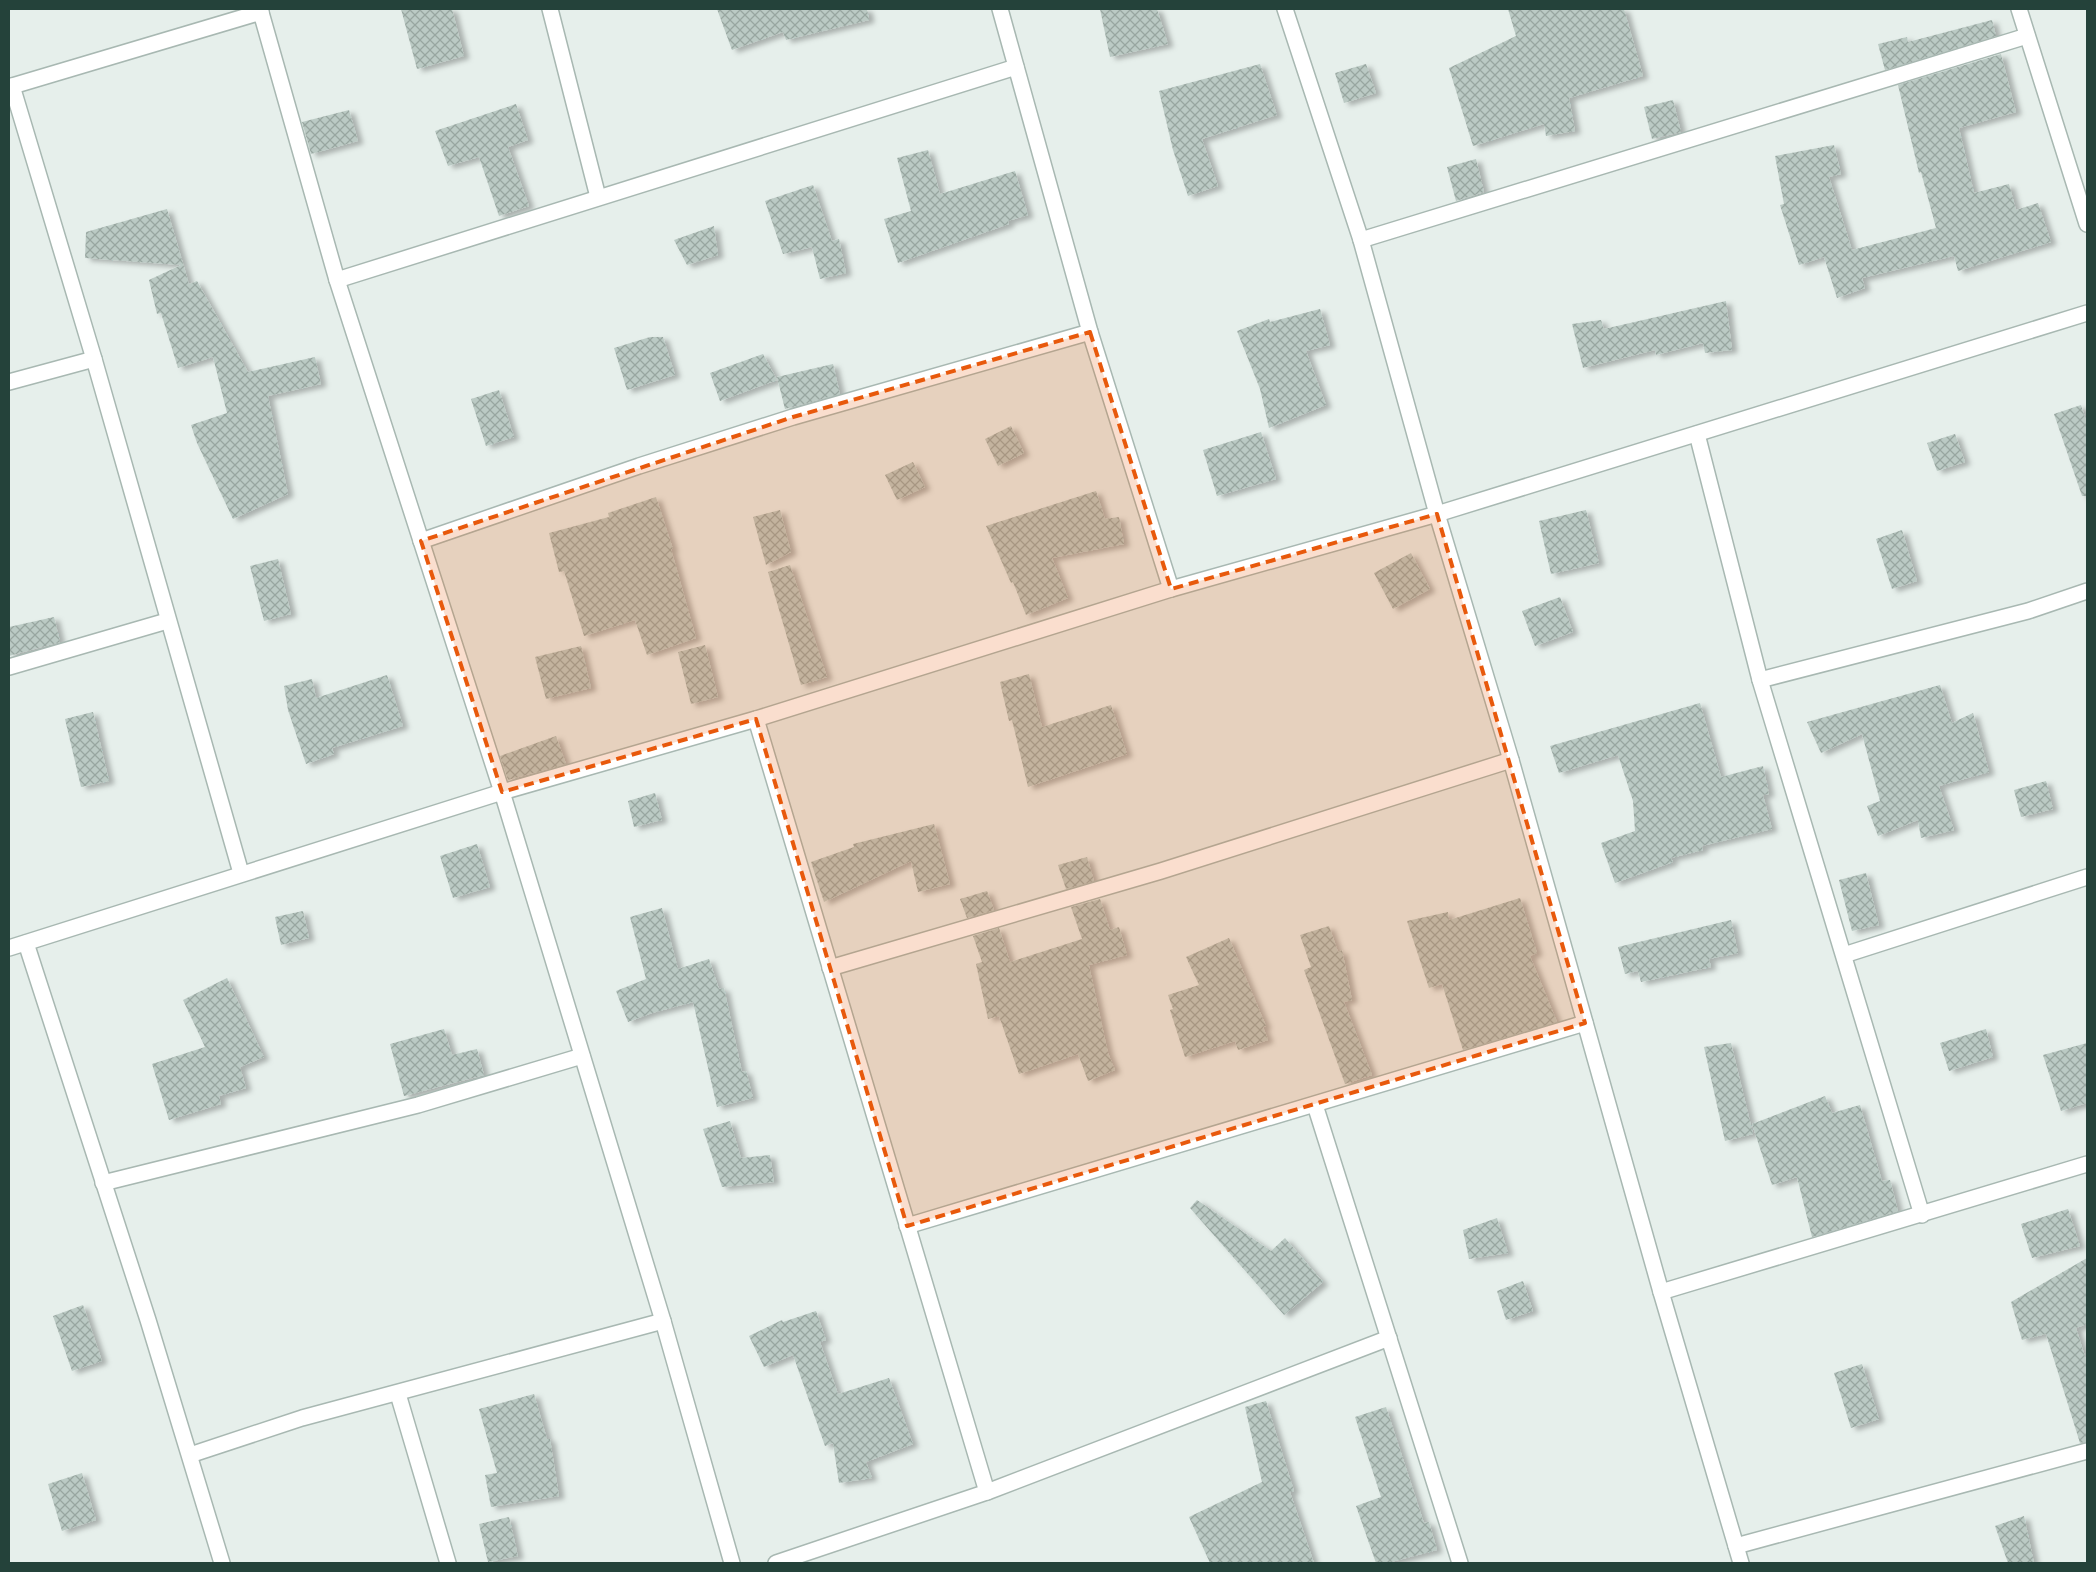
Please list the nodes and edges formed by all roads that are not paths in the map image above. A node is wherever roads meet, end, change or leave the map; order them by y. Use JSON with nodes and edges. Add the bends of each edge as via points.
{"nodes":[{"id":1,"x":550,"y":9,"type":"edge"},
{"id":2,"x":1000,"y":9,"type":"edge"},
{"id":3,"x":1285,"y":9,"type":"edge"},
{"id":4,"x":2019,"y":9,"type":"edge"},
{"id":5,"x":261,"y":11,"type":"edge"},
{"id":6,"x":2027,"y":36,"type":"junction"},
{"id":7,"x":1016,"y":67,"type":"junction"},
{"id":8,"x":10,"y":86,"type":"edge"},
{"id":9,"x":598,"y":197,"type":"junction"},
{"id":10,"x":2087,"y":224,"type":"edge"},
{"id":11,"x":1362,"y":240,"type":"junction"},
{"id":12,"x":336,"y":280,"type":"junction"},
{"id":13,"x":2087,"y":314,"type":"edge"},
{"id":14,"x":1090,"y":332,"type":"junction"},
{"id":15,"x":94,"y":359,"type":"junction"},
{"id":16,"x":9,"y":382,"type":"edge"},
{"id":17,"x":1697,"y":434,"type":"junction"},
{"id":18,"x":1437,"y":514,"type":"junction"},
{"id":19,"x":422,"y":541,"type":"junction"},
{"id":20,"x":1171,"y":588,"type":"junction"},
{"id":21,"x":2087,"y":591,"type":"edge"},
{"id":22,"x":168,"y":621,"type":"junction"},
{"id":23,"x":9,"y":667,"type":"edge"},
{"id":24,"x":1760,"y":680,"type":"junction"},
{"id":25,"x":756,"y":718,"type":"junction"},
{"id":26,"x":1511,"y":760,"type":"junction"},
{"id":27,"x":502,"y":792,"type":"junction"},
{"id":28,"x":241,"y":874,"type":"junction"},
{"id":29,"x":2087,"y":877,"type":"edge"},
{"id":30,"x":26,"y":943,"type":"junction"},
{"id":31,"x":9,"y":948,"type":"edge"},
{"id":32,"x":1844,"y":955,"type":"junction"},
{"id":33,"x":830,"y":968,"type":"junction"},
{"id":34,"x":1585,"y":1023,"type":"junction"},
{"id":35,"x":582,"y":1056,"type":"junction"},
{"id":36,"x":1315,"y":1105,"type":"junction"},
{"id":37,"x":2087,"y":1164,"type":"edge"},
{"id":38,"x":103,"y":1183,"type":"junction"},
{"id":39,"x":1922,"y":1215,"type":"junction"},
{"id":40,"x":907,"y":1226,"type":"junction"},
{"id":41,"x":1661,"y":1292,"type":"junction"},
{"id":42,"x":663,"y":1321,"type":"junction"},
{"id":43,"x":1389,"y":1338,"type":"junction"},
{"id":44,"x":398,"y":1394,"type":"junction"},
{"id":45,"x":2087,"y":1451,"type":"edge"},
{"id":46,"x":190,"y":1455,"type":"junction"},
{"id":47,"x":988,"y":1492,"type":"junction"},
{"id":48,"x":1736,"y":1546,"type":"junction"},
{"id":49,"x":222,"y":1563,"type":"edge"},
{"id":50,"x":448,"y":1563,"type":"edge"},
{"id":51,"x":732,"y":1563,"type":"edge"},
{"id":52,"x":776,"y":1563,"type":"edge"},
{"id":53,"x":1460,"y":1563,"type":"edge"},
{"id":54,"x":1741,"y":1563,"type":"edge"}],
"edges":[{"from":1,"to":9,"type":"street"},
{"from":2,"to":7,"type":"street"},
{"from":3,"to":11,"type":"street"},
{"from":4,"to":6,"type":"street"},
{"from":5,"to":8,"type":"street"},
{"from":5,"to":12,"type":"street"},
{"from":6,"to":10,"type":"street"},
{"from":6,"to":11,"type":"street"},
{"from":7,"to":9,"type":"street"},
{"from":7,"to":14,"type":"street"},
{"from":8,"to":15,"type":"street"},
{"from":9,"to":12,"type":"street"},
{"from":11,"to":18,"type":"street"},
{"from":12,"to":19,"type":"street"},
{"from":13,"to":17,"type":"street"},
{"from":14,"to":19,"type":"street","via":[[793,417]]},
{"from":14,"to":20,"type":"street"},
{"from":15,"to":16,"type":"street"},
{"from":15,"to":22,"type":"street"},
{"from":17,"to":18,"type":"street"},
{"from":17,"to":24,"type":"street"},
{"from":18,"to":20,"type":"street"},
{"from":18,"to":26,"type":"street"},
{"from":19,"to":27,"type":"street"},
{"from":20,"to":25,"type":"street"},
{"from":21,"to":24,"type":"street","via":[[2028,611]]},
{"from":22,"to":23,"type":"street"},
{"from":22,"to":28,"type":"street"},
{"from":24,"to":32,"type":"street"},
{"from":25,"to":27,"type":"street"},
{"from":25,"to":33,"type":"street"},
{"from":26,"to":33,"type":"street","via":[[1161,871]]},
{"from":26,"to":34,"type":"street"},
{"from":27,"to":28,"type":"street"},
{"from":27,"to":35,"type":"street"},
{"from":28,"to":30,"type":"street"},
{"from":29,"to":32,"type":"street"},
{"from":30,"to":31,"type":"street"},
{"from":30,"to":38,"type":"street"},
{"from":32,"to":39,"type":"street"},
{"from":33,"to":40,"type":"street"},
{"from":34,"to":36,"type":"street"},
{"from":34,"to":41,"type":"street"},
{"from":35,"to":38,"type":"street","via":[[418,1105]]},
{"from":35,"to":42,"type":"street"},
{"from":36,"to":40,"type":"street"},
{"from":36,"to":43,"type":"street"},
{"from":37,"to":39,"type":"street"},
{"from":38,"to":46,"type":"street"},
{"from":39,"to":41,"type":"street"},
{"from":40,"to":47,"type":"street"},
{"from":41,"to":48,"type":"street"},
{"from":42,"to":44,"type":"street"},
{"from":42,"to":51,"type":"street"},
{"from":43,"to":47,"type":"street"},
{"from":43,"to":53,"type":"street"},
{"from":44,"to":46,"type":"street","via":[[302,1418]]},
{"from":44,"to":50,"type":"street"},
{"from":45,"to":48,"type":"street"},
{"from":46,"to":49,"type":"street"},
{"from":47,"to":52,"type":"street"},
{"from":48,"to":54,"type":"street"}]}
